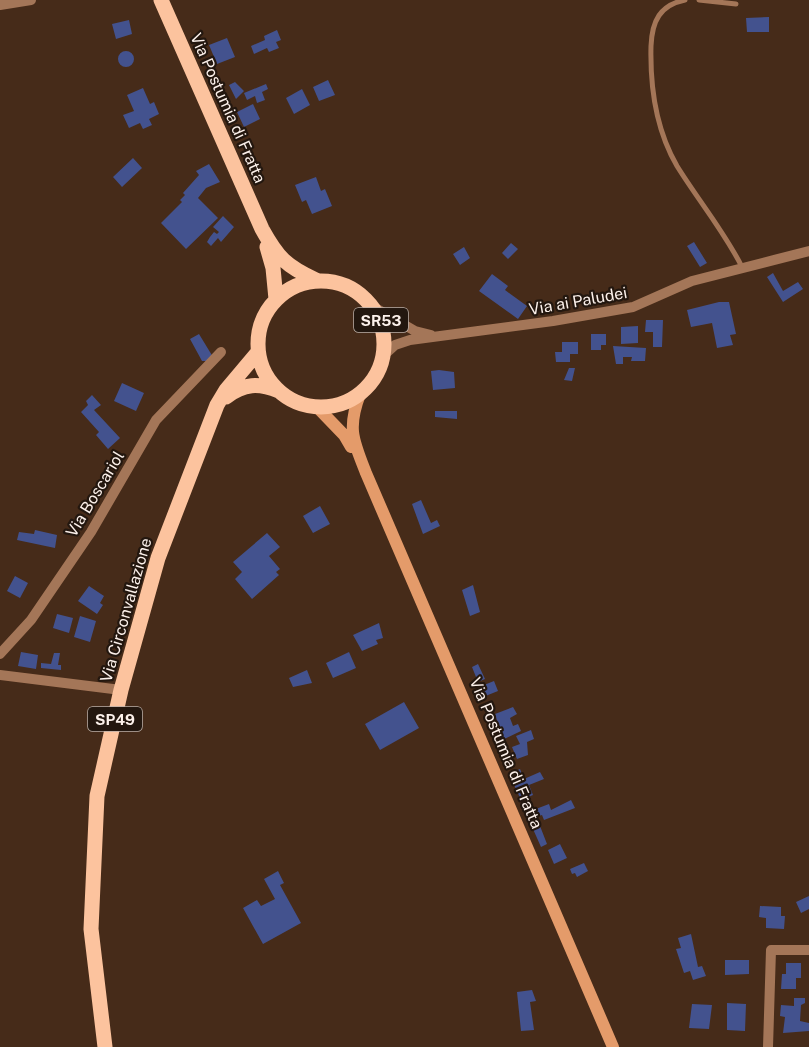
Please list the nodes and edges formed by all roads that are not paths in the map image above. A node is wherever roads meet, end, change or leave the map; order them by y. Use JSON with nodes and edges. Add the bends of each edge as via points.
{"nodes":[{"id":1,"x":31,"y":0,"type":"edge"},
{"id":2,"x":161,"y":0,"type":"edge"},
{"id":3,"x":685,"y":0,"type":"edge"},
{"id":4,"x":699,"y":0,"type":"edge"},
{"id":5,"x":736,"y":4,"type":"dead end"},
{"id":6,"x":0,"y":5,"type":"edge"},
{"id":7,"x":262,"y":229,"type":"junction"},
{"id":8,"x":809,"y":251,"type":"edge"},
{"id":9,"x":742,"y":267,"type":"junction"},
{"id":10,"x":316,"y":280,"type":"junction"},
{"id":11,"x":276,"y":299,"type":"junction"},
{"id":12,"x":372,"y":306,"type":"junction"},
{"id":13,"x":437,"y":336,"type":"junction"},
{"id":14,"x":221,"y":352,"type":"dead end"},
{"id":15,"x":258,"y":352,"type":"junction"},
{"id":16,"x":384,"y":356,"type":"junction"},
{"id":17,"x":279,"y":391,"type":"junction"},
{"id":18,"x":360,"y":394,"type":"junction"},
{"id":19,"x":218,"y":405,"type":"junction"},
{"id":20,"x":317,"y":407,"type":"junction"},
{"id":21,"x":366,"y":473,"type":"junction"},
{"id":22,"x":0,"y":654,"type":"edge"},
{"id":23,"x":0,"y":675,"type":"edge"},
{"id":24,"x":121,"y":690,"type":"junction"},
{"id":25,"x":809,"y":950,"type":"edge"},
{"id":26,"x":105,"y":1047,"type":"edge"},
{"id":27,"x":613,"y":1047,"type":"edge"},
{"id":28,"x":768,"y":1047,"type":"edge"}],
"edges":[{"from":1,"to":6,"type":"street"},
{"from":2,"to":7,"type":"main road","name":"Via Postumia di Fratta","number":"SR53"},
{"from":3,"to":9,"type":"lane","via":[[662,8],[651,38],[653,93],[659,122],[676,163]]},
{"from":4,"to":5,"type":"lane"},
{"from":7,"to":10,"type":"main road","name":"Via Postumia di Fratta","number":"SR53","via":[[278,257],[292,269]]},
{"from":7,"to":11,"type":"main road","name":"Via Postumia di Fratta","number":"SR53","via":[[273,268]]},
{"from":8,"to":9,"type":"street","name":"Via ai Paludei"},
{"from":9,"to":13,"type":"street","name":"Via ai Paludei","via":[[692,281],[633,307]]},
{"from":10,"to":11,"type":"main road","number":"SR53","via":[[287,289]]},
{"from":10,"to":12,"type":"main road","number":"SR53","via":[[337,282],[357,291]]},
{"from":11,"to":15,"type":"main road","number":"SR53","via":[[264,314]]},
{"from":12,"to":13,"type":"street","via":[[415,331]]},
{"from":12,"to":16,"type":"main road","number":"SR53","via":[[381,321]]},
{"from":13,"to":16,"type":"street","name":"Via ai Paludei","via":[[395,345]]},
{"from":14,"to":22,"type":"street","name":"Via Boscariol","via":[[156,420],[91,532],[31,620]]},
{"from":15,"to":17,"type":"main road","number":"SR53","via":[[262,367]]},
{"from":15,"to":19,"type":"main road","name":"Via Circonvallazione","number":"SP49"},
{"from":16,"to":18,"type":"main road","number":"SR53","via":[[379,370]]},
{"from":17,"to":19,"type":"main road","via":[[252,384],[239,388]]},
{"from":17,"to":20,"type":"main road","number":"SR53","via":[[297,402]]},
{"from":18,"to":20,"type":"main road","number":"SR53","via":[[347,402]]},
{"from":18,"to":21,"type":"main road","name":"Via Postumia di Fratta","number":"SR53","via":[[352,417],[352,437]]},
{"from":19,"to":24,"type":"main road","name":"Via Circonvallazione","number":"SP49","via":[[158,558]]},
{"from":20,"to":21,"type":"main road","name":"Via Postumia di Fratta","number":"SR53","via":[[344,435]]},
{"from":21,"to":27,"type":"main road","name":"Via Postumia di Fratta","number":"SR53"},
{"from":23,"to":24,"type":"street"},
{"from":24,"to":26,"type":"main road","name":"Via Circonvallazione","number":"SP49","via":[[97,796],[91,929]]},
{"from":25,"to":28,"type":"street","via":[[771,950]]}]}
